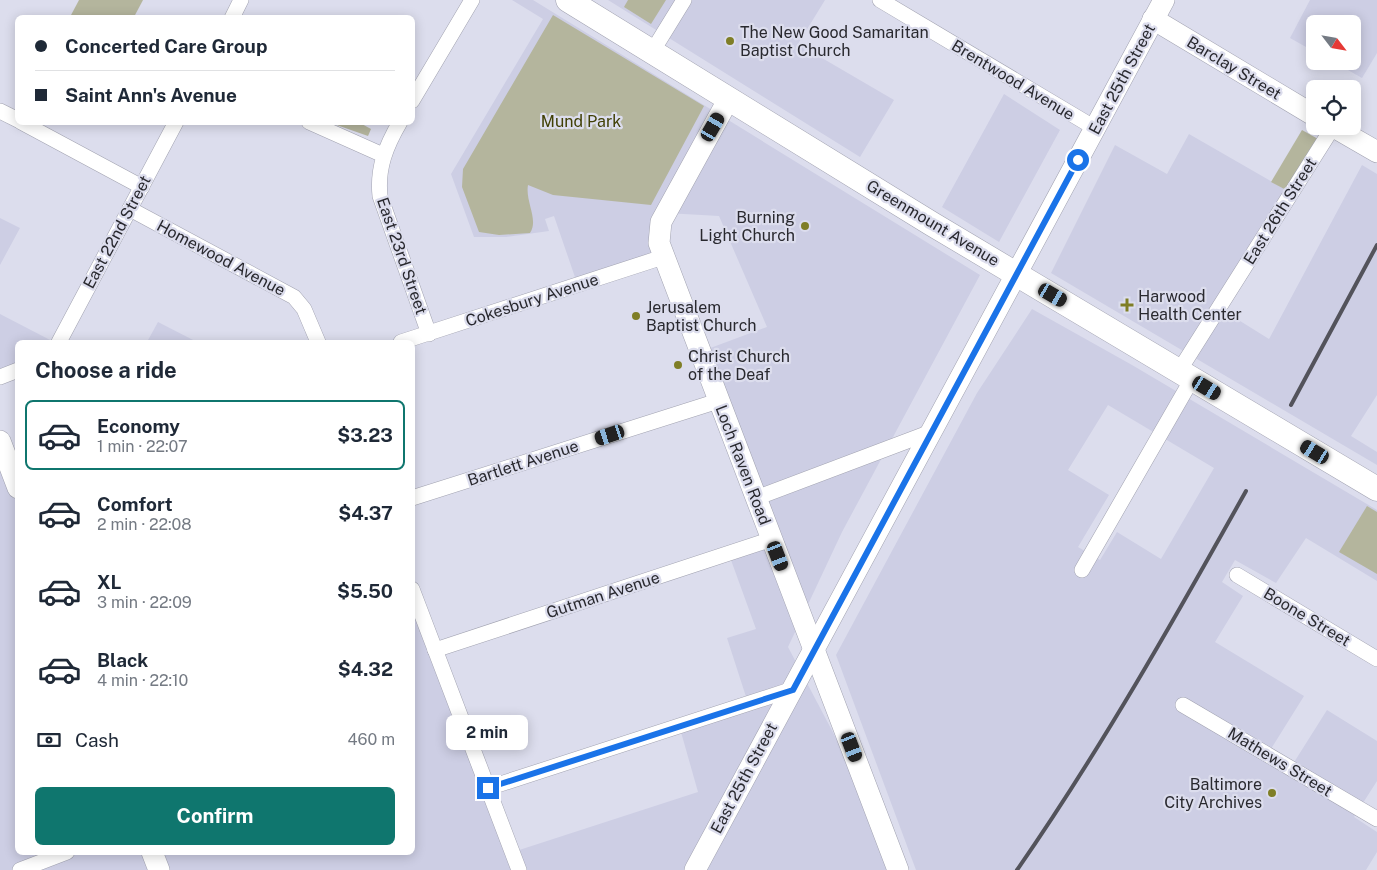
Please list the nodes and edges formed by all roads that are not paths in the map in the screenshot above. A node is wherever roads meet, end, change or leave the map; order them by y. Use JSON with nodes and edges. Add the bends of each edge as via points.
{"nodes":[{"id":1,"x":472,"y":0,"type":"edge"},
{"id":2,"x":568,"y":0,"type":"edge"},
{"id":3,"x":684,"y":0,"type":"edge"},
{"id":4,"x":880,"y":0,"type":"edge"},
{"id":5,"x":1164,"y":0,"type":"edge"},
{"id":6,"x":239,"y":1,"type":"edge"},
{"id":7,"x":233,"y":15,"type":"edge"},
{"id":8,"x":1154,"y":19,"type":"junction"},
{"id":9,"x":652,"y":52,"type":"junction"},
{"id":10,"x":415,"y":96,"type":"edge"},
{"id":11,"x":728,"y":100,"type":"junction"},
{"id":12,"x":0,"y":111,"type":"edge"},
{"id":13,"x":1306,"y":111,"type":"edge"},
{"id":14,"x":15,"y":118,"type":"edge"},
{"id":15,"x":28,"y":125,"type":"edge"},
{"id":16,"x":174,"y":125,"type":"edge"},
{"id":17,"x":316,"y":125,"type":"edge"},
{"id":18,"x":398,"y":125,"type":"edge"},
{"id":19,"x":1095,"y":128,"type":"junction"},
{"id":20,"x":1328,"y":135,"type":"edge"},
{"id":21,"x":1347,"y":135,"type":"edge"},
{"id":22,"x":1377,"y":152,"type":"edge"},
{"id":23,"x":383,"y":155,"type":"junction"},
{"id":24,"x":142,"y":187,"type":"junction"},
{"id":25,"x":130,"y":209,"type":"junction"},
{"id":26,"x":663,"y":257,"type":"junction"},
{"id":27,"x":1017,"y":274,"type":"junction"},
{"id":28,"x":429,"y":334,"type":"junction"},
{"id":29,"x":60,"y":340,"type":"edge"},
{"id":30,"x":317,"y":340,"type":"edge"},
{"id":31,"x":408,"y":340,"type":"edge"},
{"id":32,"x":15,"y":371,"type":"edge"},
{"id":33,"x":1186,"y":375,"type":"junction"},
{"id":34,"x":0,"y":377,"type":"edge"},
{"id":35,"x":718,"y":401,"type":"junction"},
{"id":36,"x":931,"y":432,"type":"junction"},
{"id":37,"x":0,"y":441,"type":"edge"},
{"id":38,"x":15,"y":480,"type":"edge"},
{"id":39,"x":1377,"y":489,"type":"edge"},
{"id":40,"x":415,"y":497,"type":"edge"},
{"id":41,"x":756,"y":498,"type":"junction"},
{"id":42,"x":772,"y":539,"type":"junction"},
{"id":43,"x":1082,"y":570,"type":"dead end"},
{"id":44,"x":1237,"y":575,"type":"dead end"},
{"id":45,"x":415,"y":597,"type":"edge"},
{"id":46,"x":435,"y":650,"type":"junction"},
{"id":47,"x":814,"y":650,"type":"junction"},
{"id":48,"x":1377,"y":659,"type":"edge"},
{"id":49,"x":793,"y":690,"type":"junction"},
{"id":50,"x":1183,"y":705,"type":"dead end"},
{"id":51,"x":488,"y":788,"type":"junction"},
{"id":52,"x":1377,"y":820,"type":"edge"},
{"id":53,"x":59,"y":855,"type":"edge"},
{"id":54,"x":153,"y":855,"type":"edge"},
{"id":55,"x":20,"y":870,"type":"edge"},
{"id":56,"x":159,"y":870,"type":"edge"},
{"id":57,"x":519,"y":870,"type":"edge"},
{"id":58,"x":695,"y":870,"type":"edge"},
{"id":59,"x":898,"y":870,"type":"edge"}],
"edges":[{"from":1,"to":10,"type":"street"},
{"from":2,"to":9,"type":"main road","name":"Greenmount Avenue"},
{"from":3,"to":9,"type":"street"},
{"from":4,"to":19,"type":"street","name":"Brentwood Avenue"},
{"from":5,"to":8,"type":"main road","name":"East 25th Street"},
{"from":6,"to":7,"type":"street"},
{"from":8,"to":13,"type":"main road","name":"Barclay Street"},
{"from":8,"to":19,"type":"main road","name":"East 25th Street"},
{"from":9,"to":11,"type":"main road","name":"Greenmount Avenue"},
{"from":11,"to":26,"type":"main road","name":"Loch Raven Road","via":[[661,222],[658,235]]},
{"from":11,"to":27,"type":"main road","name":"Greenmount Avenue"},
{"from":12,"to":14,"type":"street"},
{"from":15,"to":24,"type":"street"},
{"from":16,"to":24,"type":"street","name":"East 22nd Street"},
{"from":17,"to":23,"type":"street"},
{"from":18,"to":23,"type":"street","name":"East 23rd Street"},
{"from":19,"to":27,"type":"main road","name":"East 25th Street"},
{"from":20,"to":33,"type":"street","name":"East 26th Street"},
{"from":21,"to":22,"type":"main road"},
{"from":23,"to":28,"type":"street","name":"East 23rd Street","via":[[380,196]]},
{"from":24,"to":25,"type":"street","name":"East 22nd Street"},
{"from":25,"to":29,"type":"street","name":"East 22nd Street"},
{"from":25,"to":30,"type":"street","name":"Homewood Avenue","via":[[294,297],[304,309]]},
{"from":26,"to":28,"type":"street","name":"Cokesbury Avenue"},
{"from":26,"to":35,"type":"main road","name":"Loch Raven Road"},
{"from":27,"to":33,"type":"main road","name":"Greenmount Avenue"},
{"from":27,"to":36,"type":"main road","name":"East 25th Street"},
{"from":28,"to":31,"type":"street","name":"Cokesbury Avenue"},
{"from":32,"to":34,"type":"street"},
{"from":33,"to":39,"type":"main road","name":"Greenmount Avenue"},
{"from":33,"to":43,"type":"street","name":"East 26th Street"},
{"from":35,"to":40,"type":"street","name":"Bartlett Avenue"},
{"from":35,"to":41,"type":"main road","name":"Loch Raven Road"},
{"from":36,"to":41,"type":"street"},
{"from":36,"to":47,"type":"main road","name":"East 25th Street"},
{"from":37,"to":38,"type":"main road"},
{"from":41,"to":42,"type":"main road","name":"Loch Raven Road"},
{"from":42,"to":46,"type":"street","name":"Gutman Avenue"},
{"from":42,"to":47,"type":"main road","name":"Loch Raven Road"},
{"from":44,"to":48,"type":"street","name":"Boone Street"},
{"from":45,"to":46,"type":"street"},
{"from":46,"to":51,"type":"street"},
{"from":47,"to":49,"type":"main road","name":"East 25th Street"},
{"from":47,"to":59,"type":"main road","name":"Loch Raven Road"},
{"from":49,"to":51,"type":"street"},
{"from":49,"to":58,"type":"main road","name":"East 25th Street"},
{"from":50,"to":52,"type":"street","name":"Mathews Street"},
{"from":51,"to":57,"type":"street"},
{"from":53,"to":55,"type":"street"},
{"from":54,"to":56,"type":"main road"}]}
